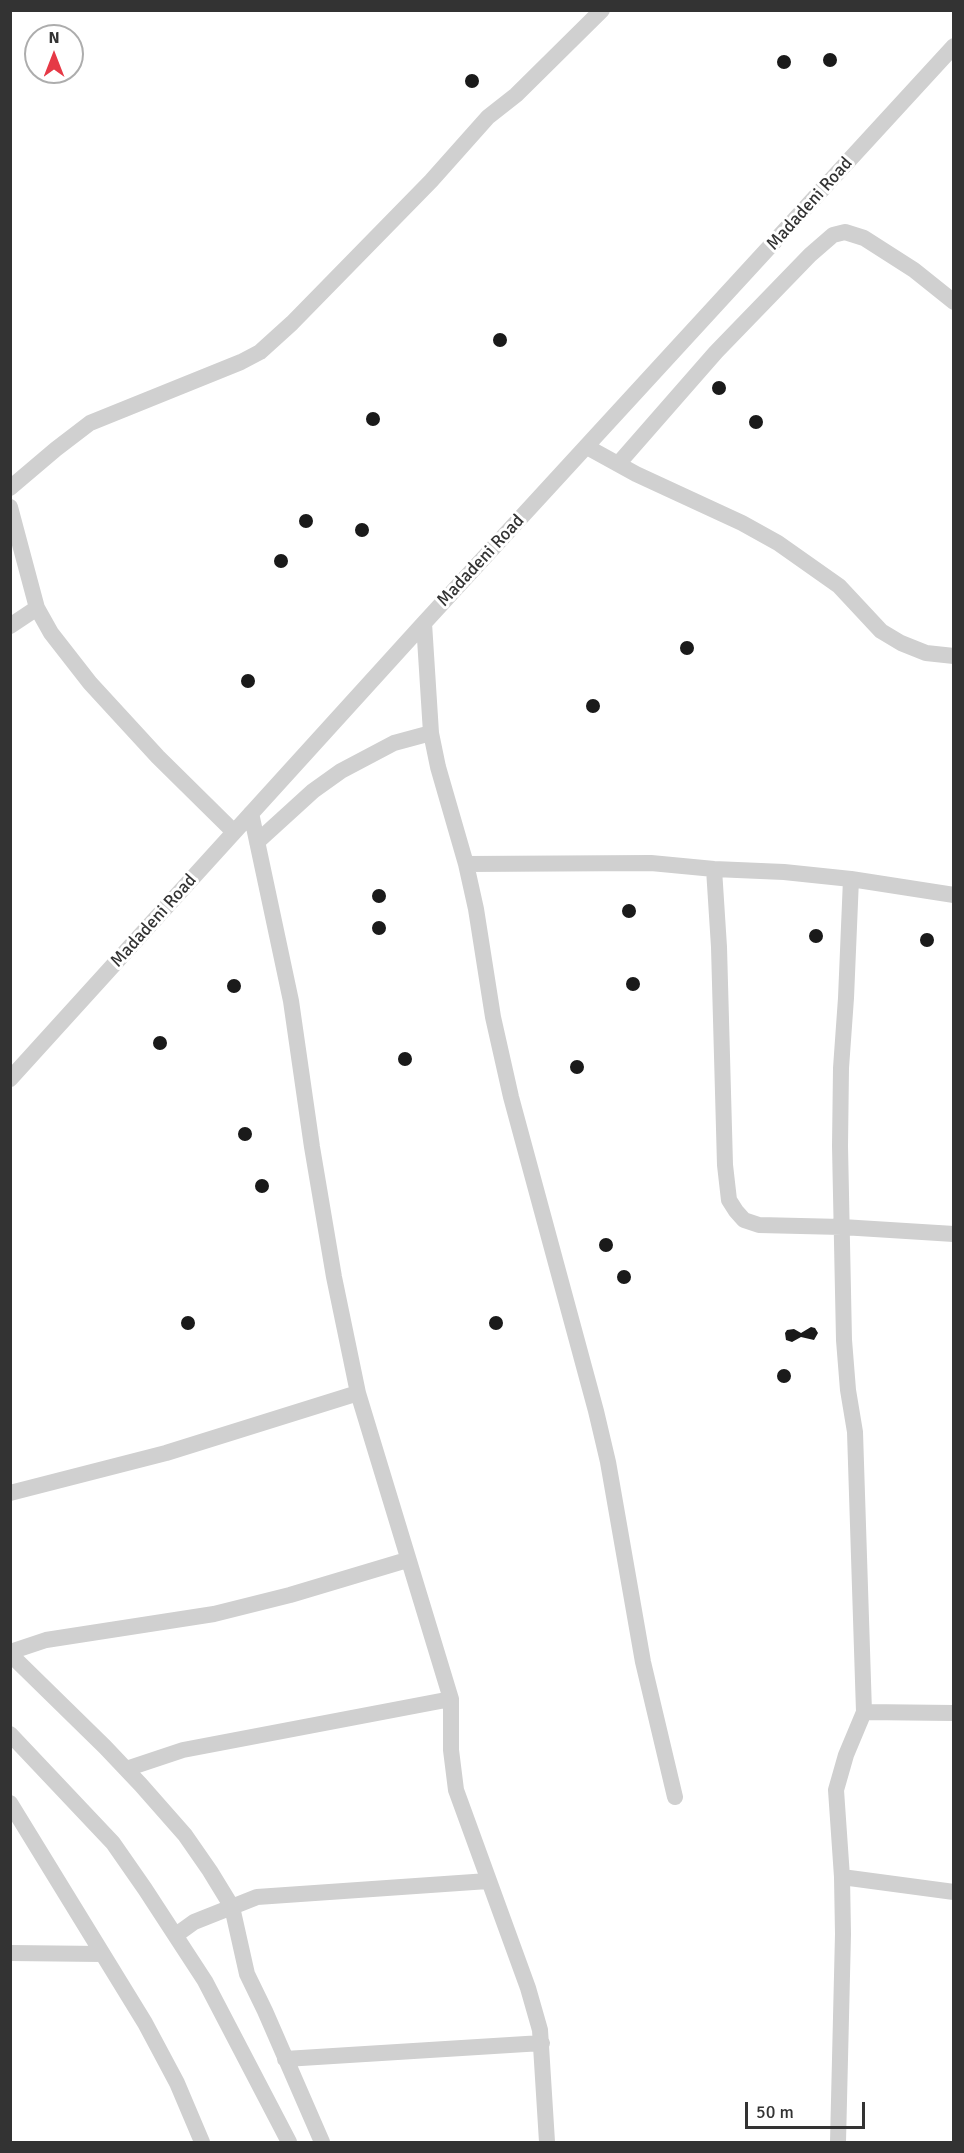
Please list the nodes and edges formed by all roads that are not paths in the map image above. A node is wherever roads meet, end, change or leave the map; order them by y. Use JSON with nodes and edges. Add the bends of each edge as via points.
{"nodes":[{"id":1,"x":602,"y":10,"type":"edge"},
{"id":2,"x":954,"y":46,"type":"edge"},
{"id":3,"x":954,"y":302,"type":"edge"},
{"id":4,"x":587,"y":447,"type":"junction"},
{"id":5,"x":618,"y":464,"type":"junction"},
{"id":6,"x":10,"y":488,"type":"edge"},
{"id":7,"x":10,"y":507,"type":"edge"},
{"id":8,"x":37,"y":608,"type":"junction"},
{"id":9,"x":424,"y":623,"type":"junction"},
{"id":10,"x":10,"y":626,"type":"edge"},
{"id":11,"x":954,"y":656,"type":"edge"},
{"id":12,"x":431,"y":733,"type":"junction"},
{"id":13,"x":251,"y":813,"type":"junction"},
{"id":14,"x":234,"y":832,"type":"junction"},
{"id":15,"x":257,"y":842,"type":"junction"},
{"id":16,"x":466,"y":864,"type":"junction"},
{"id":17,"x":714,"y":869,"type":"junction"},
{"id":18,"x":851,"y":879,"type":"junction"},
{"id":19,"x":954,"y":895,"type":"edge"},
{"id":20,"x":10,"y":1079,"type":"edge"},
{"id":21,"x":842,"y":1227,"type":"junction"},
{"id":22,"x":954,"y":1234,"type":"edge"},
{"id":23,"x":358,"y":1393,"type":"junction"},
{"id":24,"x":10,"y":1493,"type":"edge"},
{"id":25,"x":407,"y":1560,"type":"junction"},
{"id":26,"x":10,"y":1653,"type":"edge"},
{"id":27,"x":451,"y":1699,"type":"junction"},
{"id":28,"x":864,"y":1712,"type":"junction"},
{"id":29,"x":954,"y":1713,"type":"edge"},
{"id":30,"x":10,"y":1734,"type":"edge"},
{"id":31,"x":126,"y":1769,"type":"junction"},
{"id":32,"x":675,"y":1797,"type":"dead end"},
{"id":33,"x":10,"y":1803,"type":"edge"},
{"id":34,"x":842,"y":1877,"type":"junction"},
{"id":35,"x":488,"y":1881,"type":"junction"},
{"id":36,"x":954,"y":1892,"type":"edge"},
{"id":37,"x":232,"y":1907,"type":"junction"},
{"id":38,"x":176,"y":1935,"type":"junction"},
{"id":39,"x":10,"y":1953,"type":"edge"},
{"id":40,"x":102,"y":1954,"type":"junction"},
{"id":41,"x":542,"y":2043,"type":"junction"},
{"id":42,"x":285,"y":2059,"type":"junction"},
{"id":43,"x":202,"y":2142,"type":"edge"},
{"id":44,"x":288,"y":2142,"type":"edge"},
{"id":45,"x":322,"y":2142,"type":"edge"},
{"id":46,"x":547,"y":2142,"type":"edge"},
{"id":47,"x":838,"y":2142,"type":"edge"}],
"edges":[{"from":1,"to":6,"type":"street","via":[[516,95],[488,117],[431,181],[260,352],[90,423]]},
{"from":2,"to":4,"type":"street","name":"Madadeni Road"},
{"from":3,"to":5,"type":"street","via":[[864,238],[845,232],[833,235],[716,352]]},
{"from":4,"to":5,"type":"street"},
{"from":4,"to":9,"type":"street","name":"Madadeni Road"},
{"from":5,"to":11,"type":"street","via":[[777,543],[839,586],[881,631],[901,643],[926,653]]},
{"from":7,"to":8,"type":"street"},
{"from":8,"to":10,"type":"street"},
{"from":8,"to":14,"type":"street","via":[[51,633],[90,682]]},
{"from":9,"to":12,"type":"street"},
{"from":9,"to":13,"type":"street","name":"Madadeni Road"},
{"from":12,"to":15,"type":"street","via":[[394,742],[341,771]]},
{"from":12,"to":16,"type":"street"},
{"from":13,"to":14,"type":"street","name":"Madadeni Road"},
{"from":13,"to":15,"type":"street"},
{"from":14,"to":20,"type":"street","name":"Madadeni Road"},
{"from":15,"to":23,"type":"street","via":[[291,1001],[334,1277]]},
{"from":16,"to":17,"type":"street","via":[[651,863]]},
{"from":16,"to":32,"type":"street","via":[[500,1053],[608,1462],[643,1662]]},
{"from":17,"to":18,"type":"street"},
{"from":17,"to":21,"type":"street","via":[[729,1200],[744,1220],[759,1225]]},
{"from":18,"to":19,"type":"street"},
{"from":18,"to":21,"type":"street","via":[[839,1108]]},
{"from":21,"to":22,"type":"street"},
{"from":21,"to":28,"type":"street","via":[[844,1340],[857,1468]]},
{"from":23,"to":24,"type":"street","via":[[166,1454]]},
{"from":23,"to":25,"type":"street"},
{"from":25,"to":26,"type":"street","via":[[214,1614],[46,1640]]},
{"from":25,"to":27,"type":"street"},
{"from":26,"to":31,"type":"street"},
{"from":27,"to":31,"type":"street","via":[[183,1750]]},
{"from":27,"to":35,"type":"street","via":[[456,1790]]},
{"from":28,"to":29,"type":"street"},
{"from":28,"to":34,"type":"street","via":[[836,1790]]},
{"from":30,"to":38,"type":"street","via":[[113,1843]]},
{"from":31,"to":37,"type":"street","via":[[184,1835]]},
{"from":33,"to":40,"type":"street"},
{"from":34,"to":36,"type":"street"},
{"from":34,"to":47,"type":"street"},
{"from":35,"to":37,"type":"street","via":[[272,1895]]},
{"from":35,"to":41,"type":"street","via":[[528,1988]]},
{"from":37,"to":38,"type":"street","via":[[194,1922]]},
{"from":37,"to":42,"type":"street","via":[[247,1974]]},
{"from":38,"to":44,"type":"street","via":[[224,2014]]},
{"from":39,"to":40,"type":"street"},
{"from":40,"to":43,"type":"street","via":[[177,2083]]},
{"from":41,"to":42,"type":"street"},
{"from":41,"to":46,"type":"street"},
{"from":42,"to":45,"type":"street"}]}
